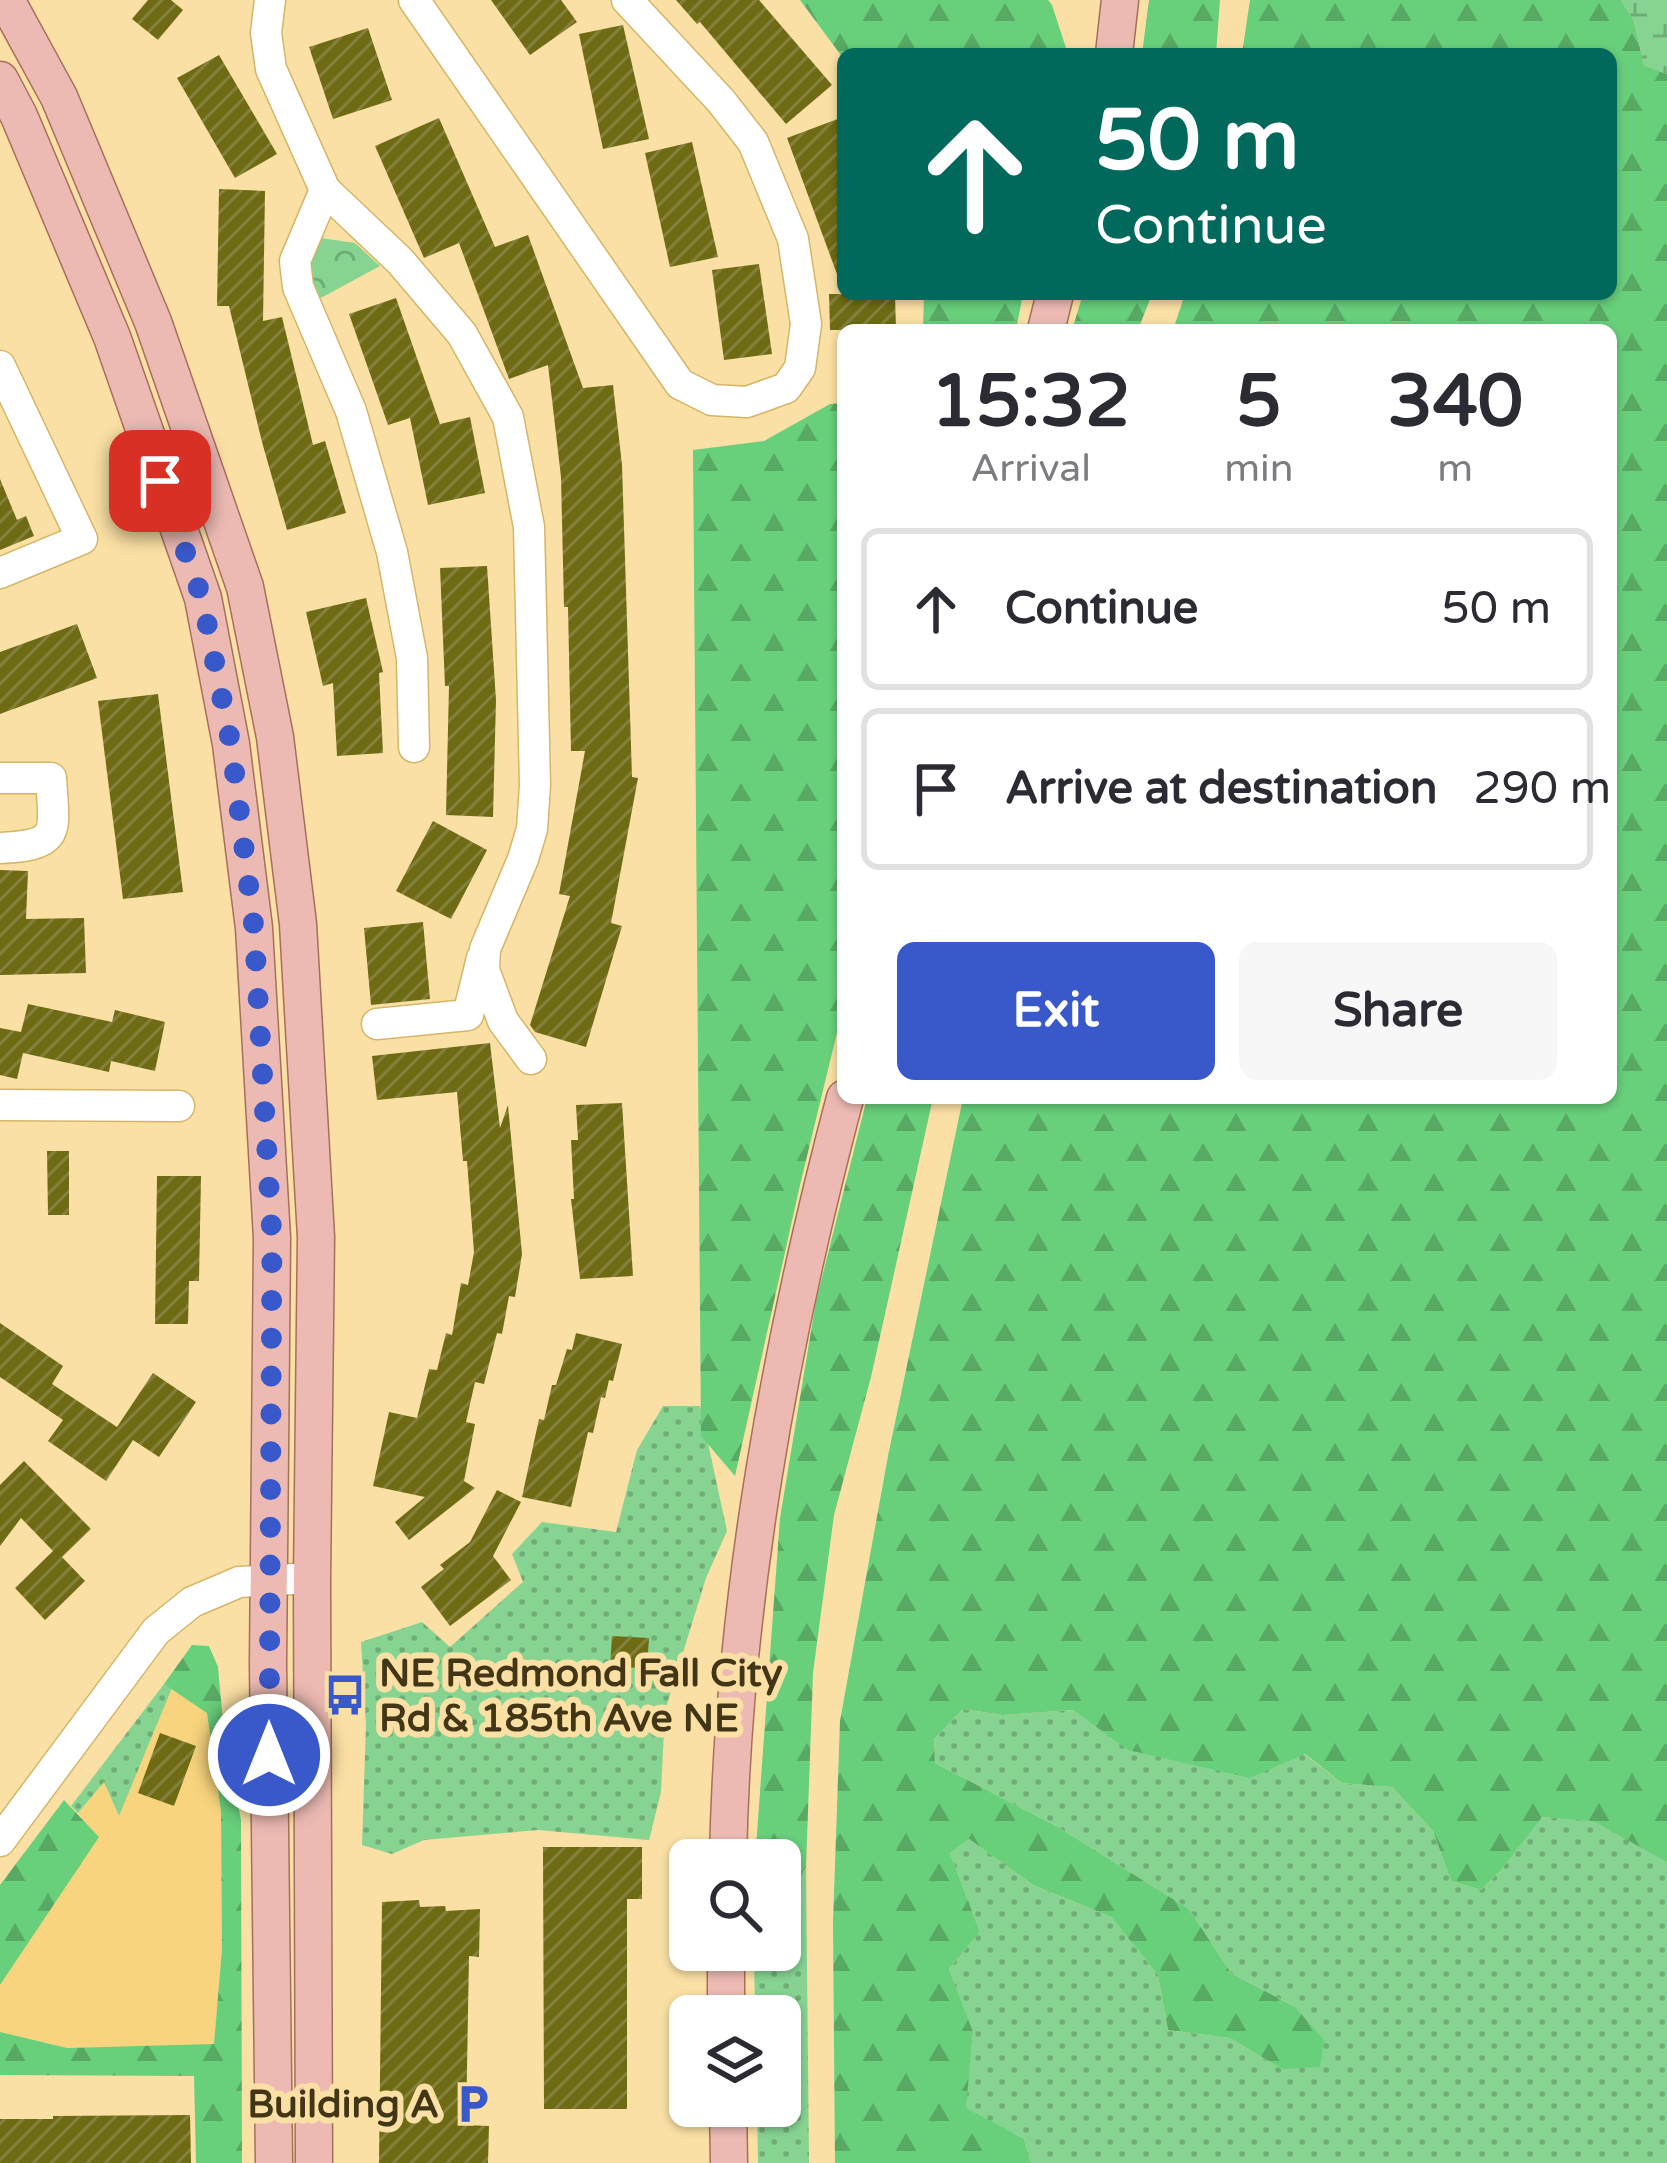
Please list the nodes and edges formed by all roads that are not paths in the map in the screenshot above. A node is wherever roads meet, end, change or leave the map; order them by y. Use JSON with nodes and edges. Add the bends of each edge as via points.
{"nodes":[{"id":1,"x":7,"y":0,"type":"edge"},
{"id":2,"x":270,"y":0,"type":"edge"},
{"id":3,"x":414,"y":0,"type":"edge"},
{"id":4,"x":627,"y":0,"type":"edge"},
{"id":5,"x":1120,"y":0,"type":"edge"},
{"id":6,"x":1115,"y":48,"type":"edge"},
{"id":7,"x":0,"y":80,"type":"edge"},
{"id":8,"x":326,"y":190,"type":"junction"},
{"id":9,"x":0,"y":366,"type":"edge"},
{"id":10,"x":0,"y":573,"type":"edge"},
{"id":11,"x":414,"y":747,"type":"dead end"},
{"id":12,"x":0,"y":778,"type":"edge"},
{"id":13,"x":0,"y":848,"type":"edge"},
{"id":14,"x":485,"y":949,"type":"junction"},
{"id":15,"x":377,"y":1024,"type":"dead end"},
{"id":16,"x":531,"y":1059,"type":"dead end"},
{"id":17,"x":842,"y":1104,"type":"edge"},
{"id":18,"x":0,"y":1106,"type":"edge"},
{"id":19,"x":179,"y":1106,"type":"dead end"},
{"id":20,"x":312,"y":1579,"type":"junction"},
{"id":21,"x":268,"y":1580,"type":"junction"},
{"id":22,"x":729,"y":1839,"type":"edge"},
{"id":23,"x":0,"y":1841,"type":"edge"},
{"id":24,"x":728,"y":2127,"type":"edge"},
{"id":25,"x":274,"y":2163,"type":"edge"},
{"id":26,"x":314,"y":2163,"type":"edge"},
{"id":27,"x":729,"y":2163,"type":"edge"}],
"edges":[{"from":1,"to":20,"type":"main road","via":[[59,98],[153,322],[245,587],[270,715],[298,924],[316,1237]]},
{"from":2,"to":8,"type":"street","via":[[271,69]]},
{"from":3,"to":4,"type":"street","via":[[680,385],[712,400],[748,402],[786,388],[800,368],[806,324],[793,239],[754,142]]},
{"from":5,"to":6,"type":"main road"},
{"from":7,"to":21,"type":"main road","via":[[112,337],[202,598],[231,744],[254,928],[272,1238]]},
{"from":8,"to":11,"type":"street","via":[[295,261],[298,287],[351,411],[392,552],[412,658]]},
{"from":8,"to":14,"type":"street","via":[[462,334],[508,417],[529,527],[535,785],[523,859]]},
{"from":9,"to":10,"type":"street","via":[[82,538]]},
{"from":12,"to":13,"type":"street","via":[[51,778],[54,827],[31,847]]},
{"from":14,"to":15,"type":"street","via":[[468,1015]]},
{"from":14,"to":16,"type":"street","via":[[484,970],[503,1021]]},
{"from":17,"to":22,"type":"main road","via":[[767,1442]]},
{"from":18,"to":19,"type":"street"},
{"from":20,"to":21,"type":"street"},
{"from":20,"to":26,"type":"main road"},
{"from":21,"to":23,"type":"street","via":[[238,1582],[192,1602],[156,1631]]},
{"from":21,"to":25,"type":"main road"},
{"from":24,"to":27,"type":"main road"}]}
